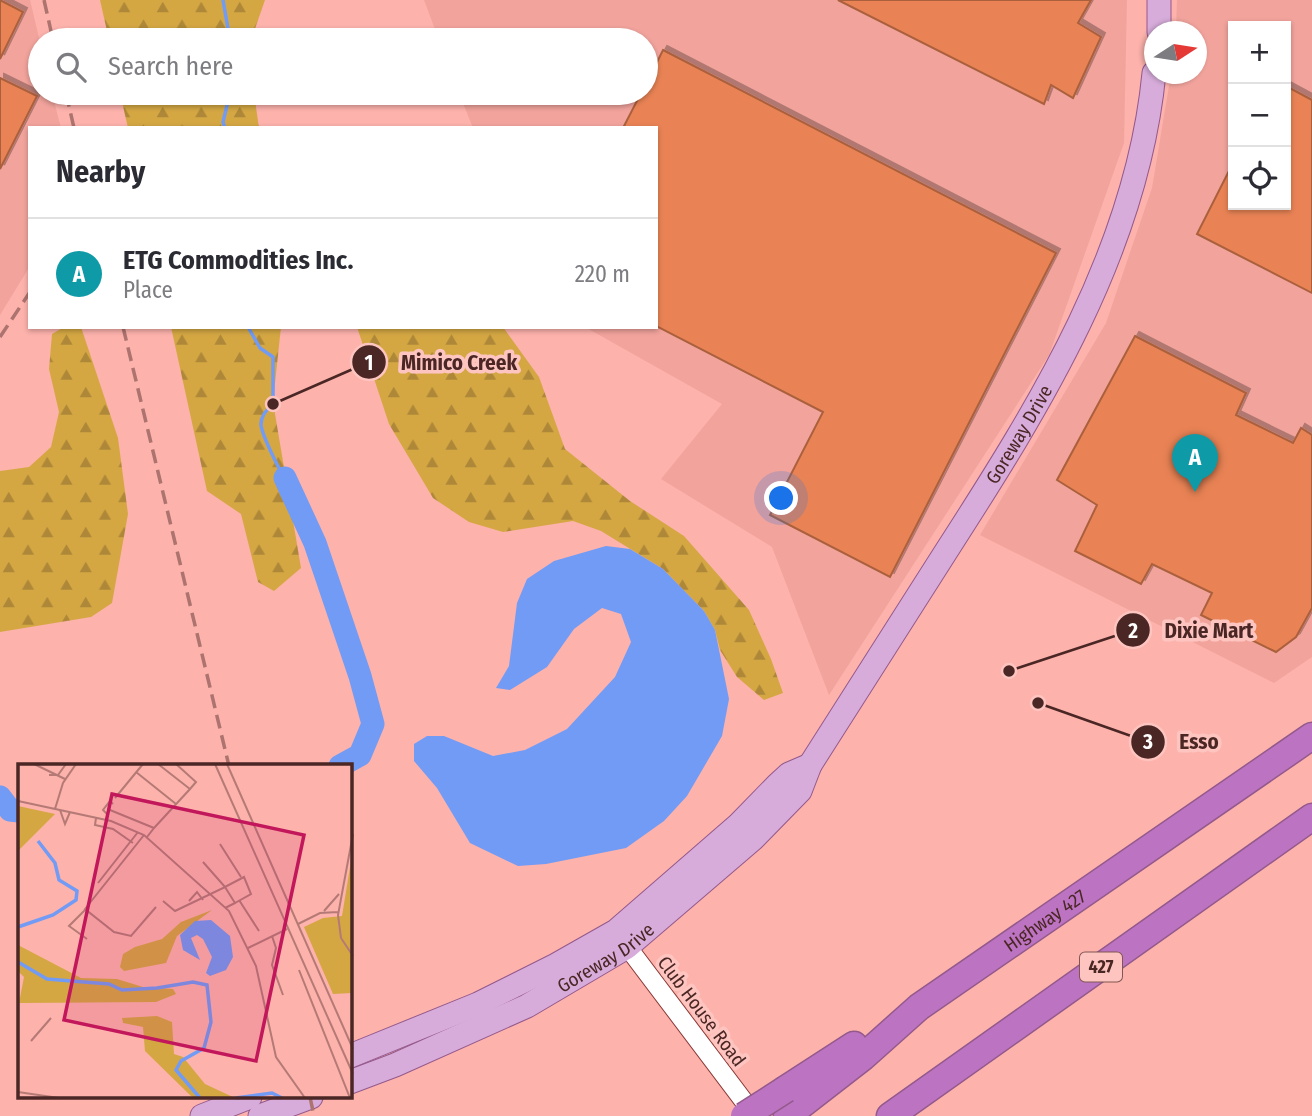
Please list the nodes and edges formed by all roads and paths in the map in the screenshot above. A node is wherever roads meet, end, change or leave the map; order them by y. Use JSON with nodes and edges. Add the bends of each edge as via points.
{"nodes":[{"id":1,"x":1159,"y":0,"type":"edge"},
{"id":2,"x":1158,"y":21,"type":"edge"},
{"id":3,"x":1153,"y":84,"type":"edge"},
{"id":4,"x":1312,"y":736,"type":"edge"},
{"id":5,"x":1312,"y":817,"type":"edge"},
{"id":6,"x":621,"y":939,"type":"junction"},
{"id":7,"x":352,"y":1055,"type":"edge"},
{"id":8,"x":352,"y":1081,"type":"edge"},
{"id":9,"x":247,"y":1098,"type":"edge"},
{"id":10,"x":308,"y":1098,"type":"edge"},
{"id":11,"x":790,"y":1104,"type":"edge"},
{"id":12,"x":202,"y":1116,"type":"edge"},
{"id":13,"x":260,"y":1116,"type":"edge"},
{"id":14,"x":744,"y":1116,"type":"edge"},
{"id":15,"x":755,"y":1116,"type":"edge"},
{"id":16,"x":890,"y":1116,"type":"edge"}],
"edges":[{"from":1,"to":2,"type":"main road"},
{"from":3,"to":6,"type":"main road","name":"Goreway Drive","via":[[1151,111],[1120,229],[1079,327],[1044,394],[810,765],[783,779]]},
{"from":4,"to":11,"type":"highway","name":"Highway 427","via":[[919,1007]]},
{"from":5,"to":16,"type":"highway","number":"427"},
{"from":6,"to":7,"type":"main road","name":"Goreway Drive"},
{"from":6,"to":8,"type":"main road","name":"Goreway Drive","via":[[527,1006]]},
{"from":6,"to":15,"type":"street","name":"Club House Road"},
{"from":9,"to":12,"type":"main road"},
{"from":10,"to":13,"type":"main road"},
{"from":11,"to":14,"type":"highway","name":"Highway 427","bridge":true}]}
